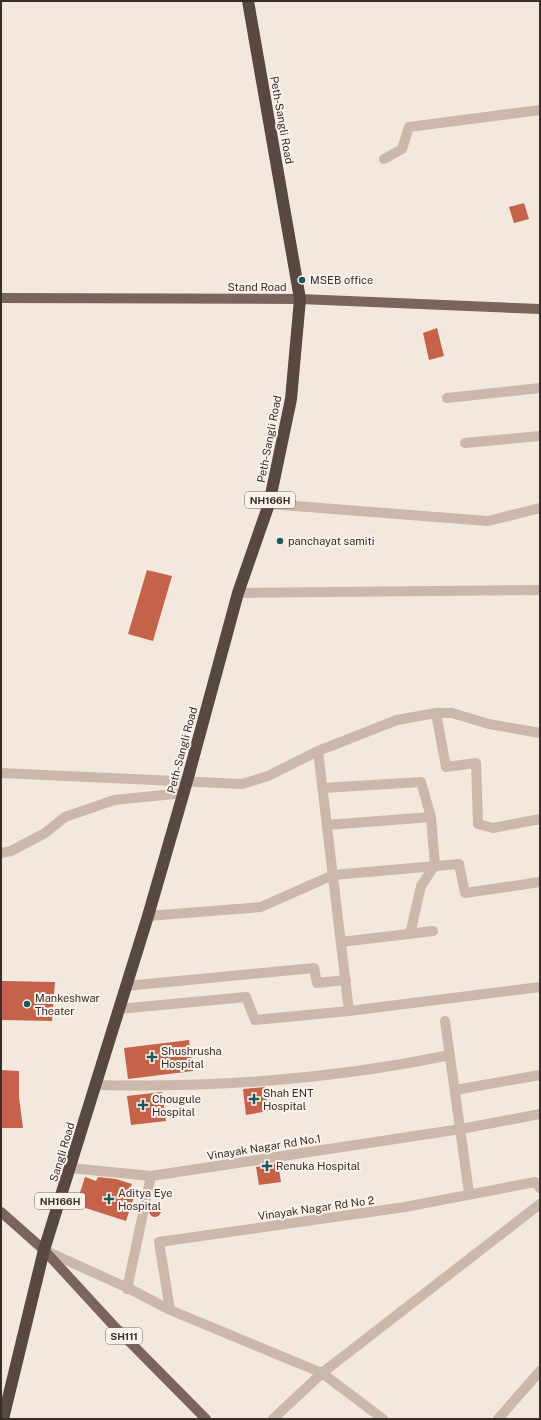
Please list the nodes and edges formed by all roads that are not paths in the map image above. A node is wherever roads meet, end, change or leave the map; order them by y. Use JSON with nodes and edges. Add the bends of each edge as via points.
{"nodes":[{"id":1,"x":248,"y":1,"type":"edge"},
{"id":2,"x":540,"y":110,"type":"edge"},
{"id":3,"x":384,"y":159,"type":"dead end"},
{"id":4,"x":1,"y":298,"type":"edge"},
{"id":5,"x":300,"y":300,"type":"junction"},
{"id":6,"x":540,"y":309,"type":"edge"},
{"id":7,"x":540,"y":388,"type":"edge"},
{"id":8,"x":447,"y":398,"type":"dead end"},
{"id":9,"x":540,"y":436,"type":"edge"},
{"id":10,"x":465,"y":442,"type":"dead end"},
{"id":11,"x":269,"y":504,"type":"junction"},
{"id":12,"x":540,"y":508,"type":"edge"},
{"id":13,"x":540,"y":590,"type":"edge"},
{"id":14,"x":238,"y":593,"type":"junction"},
{"id":15,"x":436,"y":713,"type":"junction"},
{"id":16,"x":540,"y":733,"type":"edge"},
{"id":17,"x":318,"y":751,"type":"junction"},
{"id":18,"x":1,"y":773,"type":"edge"},
{"id":19,"x":187,"y":781,"type":"junction"},
{"id":20,"x":323,"y":788,"type":"junction"},
{"id":21,"x":184,"y":793,"type":"junction"},
{"id":22,"x":431,"y":817,"type":"junction"},
{"id":23,"x":540,"y":819,"type":"edge"},
{"id":24,"x":327,"y":826,"type":"junction"},
{"id":25,"x":1,"y":853,"type":"edge"},
{"id":26,"x":435,"y":865,"type":"junction"},
{"id":27,"x":333,"y":875,"type":"junction"},
{"id":28,"x":540,"y":882,"type":"edge"},
{"id":29,"x":148,"y":916,"type":"junction"},
{"id":30,"x":433,"y":931,"type":"dead end"},
{"id":31,"x":410,"y":934,"type":"junction"},
{"id":32,"x":341,"y":942,"type":"junction"},
{"id":33,"x":346,"y":980,"type":"junction"},
{"id":34,"x":126,"y":986,"type":"junction"},
{"id":35,"x":540,"y":987,"type":"edge"},
{"id":36,"x":119,"y":1009,"type":"junction"},
{"id":37,"x":349,"y":1011,"type":"junction"},
{"id":38,"x":445,"y":1021,"type":"dead end"},
{"id":39,"x":450,"y":1055,"type":"junction"},
{"id":40,"x":540,"y":1075,"type":"edge"},
{"id":41,"x":96,"y":1085,"type":"junction"},
{"id":42,"x":455,"y":1090,"type":"junction"},
{"id":43,"x":540,"y":1114,"type":"edge"},
{"id":44,"x":461,"y":1129,"type":"junction"},
{"id":45,"x":70,"y":1168,"type":"junction"},
{"id":46,"x":151,"y":1176,"type":"junction"},
{"id":47,"x":540,"y":1188,"type":"edge"},
{"id":48,"x":469,"y":1193,"type":"junction"},
{"id":49,"x":540,"y":1204,"type":"edge"},
{"id":50,"x":1,"y":1212,"type":"edge"},
{"id":51,"x":44,"y":1250,"type":"junction"},
{"id":52,"x":127,"y":1289,"type":"junction"},
{"id":53,"x":170,"y":1310,"type":"junction"},
{"id":54,"x":540,"y":1371,"type":"edge"},
{"id":55,"x":322,"y":1373,"type":"junction"},
{"id":56,"x":3,"y":1419,"type":"edge"},
{"id":57,"x":206,"y":1419,"type":"edge"},
{"id":58,"x":273,"y":1419,"type":"edge"},
{"id":59,"x":383,"y":1419,"type":"edge"},
{"id":60,"x":498,"y":1419,"type":"edge"}],
"edges":[{"from":1,"to":5,"type":"highway","name":"Peth-Sangli Road","number":"NH166H"},
{"from":2,"to":3,"type":"street","via":[[409,127],[402,149]]},
{"from":4,"to":5,"type":"main road","name":"Stand Road"},
{"from":5,"to":6,"type":"main road","name":"Stand Road"},
{"from":5,"to":11,"type":"highway","name":"Peth-Sangli Road","number":"NH166H","via":[[291,399]]},
{"from":7,"to":8,"type":"street"},
{"from":9,"to":10,"type":"street"},
{"from":11,"to":12,"type":"street","via":[[488,520]]},
{"from":11,"to":14,"type":"highway","name":"Peth-Sangli Road","number":"NH166H"},
{"from":13,"to":14,"type":"street"},
{"from":14,"to":19,"type":"highway","name":"Peth-Sangli Road","number":"NH166H"},
{"from":15,"to":16,"type":"street","via":[[452,713],[489,724]]},
{"from":15,"to":17,"type":"street","via":[[398,720]]},
{"from":15,"to":23,"type":"street","via":[[446,767],[476,763],[478,824],[493,828]]},
{"from":17,"to":19,"type":"street","via":[[268,776],[242,784]]},
{"from":17,"to":20,"type":"street"},
{"from":18,"to":19,"type":"street"},
{"from":19,"to":21,"type":"highway","name":"Peth-Sangli Road","number":"NH166H"},
{"from":20,"to":22,"type":"street","via":[[420,782]]},
{"from":20,"to":24,"type":"street"},
{"from":21,"to":25,"type":"street","via":[[114,800],[64,817],[45,833],[11,851]]},
{"from":21,"to":29,"type":"highway","name":"Peth-Sangli Road","number":"NH166H"},
{"from":22,"to":24,"type":"street"},
{"from":22,"to":26,"type":"street"},
{"from":24,"to":27,"type":"street"},
{"from":26,"to":27,"type":"street"},
{"from":26,"to":28,"type":"street","via":[[459,864],[465,893]]},
{"from":26,"to":31,"type":"street","via":[[421,886]]},
{"from":27,"to":29,"type":"street","via":[[261,907]]},
{"from":27,"to":32,"type":"street"},
{"from":29,"to":34,"type":"highway","name":"Peth-Sangli Road","number":"NH166H"},
{"from":30,"to":31,"type":"street"},
{"from":31,"to":32,"type":"street"},
{"from":32,"to":33,"type":"street"},
{"from":33,"to":34,"type":"street","via":[[317,983],[314,968]]},
{"from":33,"to":37,"type":"street"},
{"from":34,"to":36,"type":"highway","name":"Sangli Road","number":"NH166H"},
{"from":35,"to":37,"type":"street"},
{"from":36,"to":37,"type":"street","via":[[246,997],[255,1020]]},
{"from":36,"to":41,"type":"highway","name":"Sangli Road","number":"NH166H"},
{"from":38,"to":39,"type":"street"},
{"from":39,"to":41,"type":"street","via":[[404,1064],[285,1079],[169,1086]]},
{"from":39,"to":42,"type":"street"},
{"from":40,"to":42,"type":"street"},
{"from":41,"to":45,"type":"highway","name":"Sangli Road","number":"NH166H"},
{"from":42,"to":44,"type":"street"},
{"from":43,"to":44,"type":"street","name":"Vinayak Nagar Rd No.1"},
{"from":44,"to":46,"type":"street","name":"Vinayak Nagar Rd No.1"},
{"from":44,"to":48,"type":"street"},
{"from":45,"to":46,"type":"street","name":"Vinayak Nagar Rd No.1"},
{"from":45,"to":51,"type":"highway","name":"Sangli Road","number":"NH166H"},
{"from":46,"to":52,"type":"street"},
{"from":47,"to":48,"type":"street","name":"Vinayak Nagar Rd No 2","via":[[535,1182]]},
{"from":48,"to":53,"type":"street","name":"Vinayak Nagar Rd No 2","via":[[405,1207],[159,1242]]},
{"from":49,"to":55,"type":"street"},
{"from":50,"to":51,"type":"main road"},
{"from":51,"to":52,"type":"street"},
{"from":51,"to":56,"type":"highway","name":"Sangli Road","number":"NH166H"},
{"from":51,"to":57,"type":"main road","number":"SH111"},
{"from":52,"to":53,"type":"street"},
{"from":53,"to":55,"type":"street"},
{"from":54,"to":60,"type":"street"},
{"from":55,"to":58,"type":"street"},
{"from":55,"to":59,"type":"street"}]}
